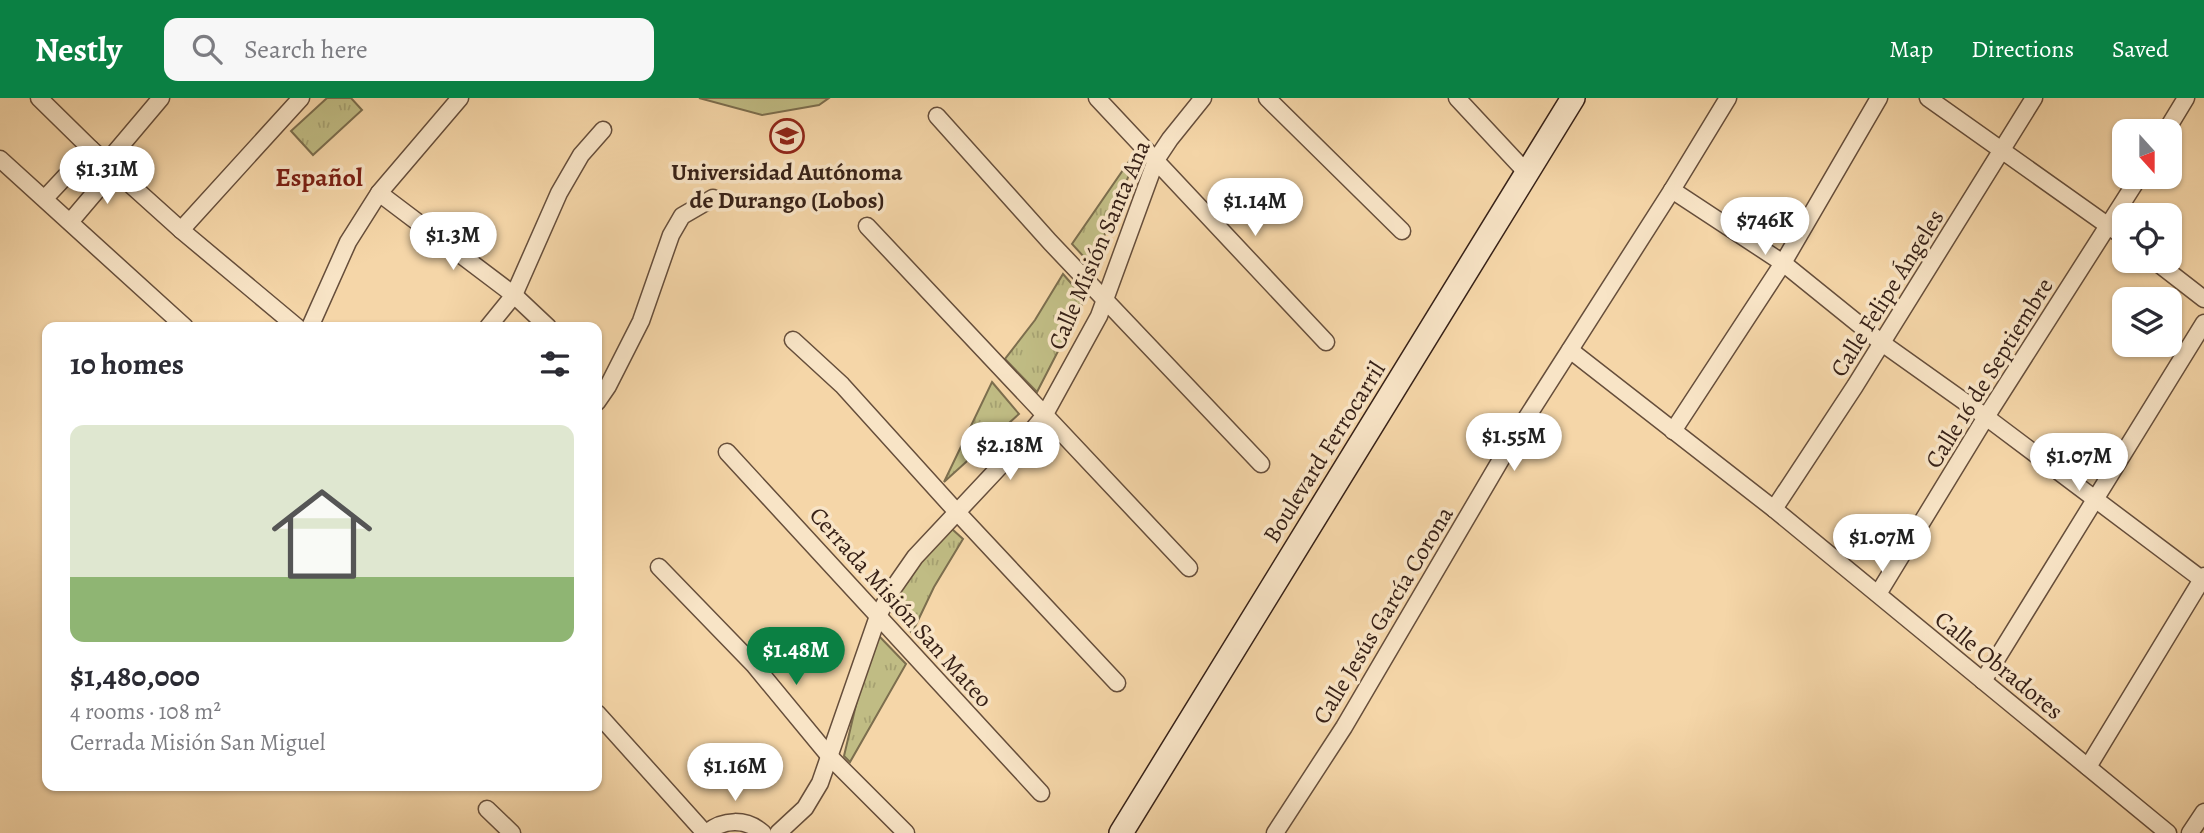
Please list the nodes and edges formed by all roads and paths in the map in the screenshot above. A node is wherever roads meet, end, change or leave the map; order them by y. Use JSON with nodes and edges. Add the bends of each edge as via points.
{"nodes":[{"id":1,"x":161,"y":98,"type":"edge"},
{"id":2,"x":460,"y":98,"type":"edge"},
{"id":3,"x":1097,"y":98,"type":"edge"},
{"id":4,"x":1203,"y":98,"type":"edge"},
{"id":5,"x":1268,"y":98,"type":"edge"},
{"id":6,"x":1457,"y":98,"type":"edge"},
{"id":7,"x":1573,"y":98,"type":"edge"},
{"id":8,"x":1728,"y":98,"type":"edge"},
{"id":9,"x":1879,"y":98,"type":"edge"},
{"id":10,"x":1928,"y":98,"type":"edge"},
{"id":11,"x":2034,"y":98,"type":"edge"},
{"id":12,"x":2186,"y":98,"type":"edge"},
{"id":13,"x":298,"y":99,"type":"edge"},
{"id":14,"x":41,"y":101,"type":"edge"},
{"id":15,"x":937,"y":116,"type":"dead end"},
{"id":16,"x":2173,"y":119,"type":"edge"},
{"id":17,"x":603,"y":130,"type":"dead end"},
{"id":18,"x":91,"y":149,"type":"junction"},
{"id":19,"x":2002,"y":150,"type":"junction"},
{"id":20,"x":0,"y":159,"type":"edge"},
{"id":21,"x":1156,"y":160,"type":"junction"},
{"id":22,"x":111,"y":166,"type":"junction"},
{"id":23,"x":1526,"y":172,"type":"junction"},
{"id":24,"x":2132,"y":189,"type":"edge"},
{"id":25,"x":1672,"y":190,"type":"junction"},
{"id":26,"x":379,"y":193,"type":"junction"},
{"id":27,"x":713,"y":198,"type":"dead end"},
{"id":28,"x":46,"y":200,"type":"junction"},
{"id":29,"x":70,"y":222,"type":"junction"},
{"id":30,"x":2110,"y":225,"type":"junction"},
{"id":31,"x":867,"y":226,"type":"dead end"},
{"id":32,"x":181,"y":230,"type":"junction"},
{"id":33,"x":1402,"y":231,"type":"dead end"},
{"id":34,"x":1783,"y":264,"type":"junction"},
{"id":35,"x":2170,"y":273,"type":"edge"},
{"id":36,"x":514,"y":295,"type":"junction"},
{"id":37,"x":1105,"y":299,"type":"junction"},
{"id":38,"x":2204,"y":299,"type":"edge"},
{"id":39,"x":180,"y":322,"type":"edge"},
{"id":40,"x":291,"y":322,"type":"edge"},
{"id":41,"x":312,"y":322,"type":"edge"},
{"id":42,"x":492,"y":322,"type":"edge"},
{"id":43,"x":543,"y":322,"type":"edge"},
{"id":44,"x":2204,"y":323,"type":"edge"},
{"id":45,"x":793,"y":340,"type":"dead end"},
{"id":46,"x":1326,"y":342,"type":"dead end"},
{"id":47,"x":1882,"y":343,"type":"junction"},
{"id":48,"x":1570,"y":350,"type":"junction"},
{"id":49,"x":603,"y":380,"type":"edge"},
{"id":50,"x":1044,"y":416,"type":"junction"},
{"id":51,"x":1986,"y":416,"type":"junction"},
{"id":52,"x":1673,"y":431,"type":"junction"},
{"id":53,"x":727,"y":452,"type":"dead end"},
{"id":54,"x":1261,"y":464,"type":"dead end"},
{"id":55,"x":2096,"y":498,"type":"junction"},
{"id":56,"x":1774,"y":509,"type":"junction"},
{"id":57,"x":956,"y":511,"type":"junction"},
{"id":58,"x":659,"y":566,"type":"dead end"},
{"id":59,"x":1189,"y":568,"type":"dead end"},
{"id":60,"x":2203,"y":578,"type":"edge"},
{"id":61,"x":1878,"y":594,"type":"junction"},
{"id":62,"x":878,"y":616,"type":"junction"},
{"id":63,"x":1983,"y":681,"type":"junction"},
{"id":64,"x":1117,"y":683,"type":"dead end"},
{"id":65,"x":602,"y":719,"type":"edge"},
{"id":66,"x":830,"y":757,"type":"junction"},
{"id":67,"x":2088,"y":767,"type":"junction"},
{"id":68,"x":1041,"y":793,"type":"dead end"},
{"id":69,"x":487,"y":809,"type":"dead end"},
{"id":70,"x":2204,"y":811,"type":"edge"},
{"id":71,"x":512,"y":833,"type":"edge"},
{"id":72,"x":705,"y":833,"type":"edge"},
{"id":73,"x":763,"y":833,"type":"edge"},
{"id":74,"x":778,"y":833,"type":"edge"},
{"id":75,"x":905,"y":833,"type":"edge"},
{"id":76,"x":1121,"y":833,"type":"edge"},
{"id":77,"x":1275,"y":833,"type":"edge"},
{"id":78,"x":2168,"y":833,"type":"edge"},
{"id":79,"x":2190,"y":833,"type":"edge"}],
"edges":[{"from":1,"to":22,"type":"street"},
{"from":2,"to":26,"type":"street"},
{"from":3,"to":21,"type":"street"},
{"from":4,"to":21,"type":"street","name":"Calle Misión Santa Ana"},
{"from":5,"to":33,"type":"street"},
{"from":6,"to":23,"type":"street"},
{"from":7,"to":23,"type":"main road","name":"Boulevard Ferrocarril"},
{"from":8,"to":25,"type":"street","name":"Calle Jesús García Corona"},
{"from":9,"to":34,"type":"street"},
{"from":10,"to":19,"type":"street"},
{"from":11,"to":19,"type":"street","name":"Calle Felipe Ángeles"},
{"from":12,"to":16,"type":"street"},
{"from":13,"to":32,"type":"street"},
{"from":14,"to":18,"type":"street"},
{"from":15,"to":37,"type":"street"},
{"from":17,"to":36,"type":"street","via":[[581,155],[559,193]]},
{"from":18,"to":22,"type":"street"},
{"from":18,"to":28,"type":"street"},
{"from":19,"to":30,"type":"street"},
{"from":19,"to":47,"type":"street","name":"Calle Felipe Ángeles"},
{"from":20,"to":28,"type":"street"},
{"from":21,"to":37,"type":"street","name":"Calle Misión Santa Ana"},
{"from":21,"to":46,"type":"street"},
{"from":22,"to":29,"type":"street"},
{"from":22,"to":32,"type":"street"},
{"from":23,"to":76,"type":"main road","name":"Boulevard Ferrocarril"},
{"from":24,"to":30,"type":"street","name":"Calle 16 de Septiembre"},
{"from":25,"to":34,"type":"street"},
{"from":25,"to":48,"type":"street","name":"Calle Jesús García Corona"},
{"from":26,"to":36,"type":"street"},
{"from":26,"to":41,"type":"street","via":[[348,242]]},
{"from":27,"to":49,"type":"street","via":[[682,216],[641,321]]},
{"from":28,"to":29,"type":"street"},
{"from":29,"to":39,"type":"street"},
{"from":30,"to":51,"type":"street","name":"Calle 16 de Septiembre"},
{"from":31,"to":50,"type":"street"},
{"from":32,"to":40,"type":"street"},
{"from":34,"to":47,"type":"street"},
{"from":34,"to":52,"type":"street"},
{"from":35,"to":38,"type":"street"},
{"from":36,"to":42,"type":"street"},
{"from":36,"to":43,"type":"street"},
{"from":37,"to":50,"type":"street","name":"Calle Misión Santa Ana"},
{"from":37,"to":54,"type":"street"},
{"from":44,"to":55,"type":"street"},
{"from":45,"to":57,"type":"street","via":[[842,385]]},
{"from":47,"to":51,"type":"street"},
{"from":47,"to":56,"type":"street","name":"Calle Felipe Ángeles"},
{"from":48,"to":52,"type":"street","name":"Calle Obradores"},
{"from":48,"to":77,"type":"street","name":"Calle Jesús García Corona","via":[[1344,727]]},
{"from":50,"to":57,"type":"street","name":"Calle Misión Santa Ana"},
{"from":50,"to":59,"type":"street"},
{"from":51,"to":55,"type":"street"},
{"from":51,"to":61,"type":"street","name":"Calle 16 de Septiembre"},
{"from":52,"to":56,"type":"street","name":"Calle Obradores"},
{"from":53,"to":62,"type":"street","name":"Cerrada Misión San Mateo"},
{"from":55,"to":60,"type":"street"},
{"from":55,"to":63,"type":"street"},
{"from":56,"to":61,"type":"street","name":"Calle Obradores"},
{"from":57,"to":62,"type":"street","name":"Calle Misión Santa Ana","via":[[915,557]]},
{"from":57,"to":64,"type":"street"},
{"from":58,"to":66,"type":"street","via":[[754,665]]},
{"from":60,"to":67,"type":"street"},
{"from":61,"to":63,"type":"street","name":"Calle Obradores"},
{"from":62,"to":66,"type":"street","name":"Calle Misión Santa Ana"},
{"from":62,"to":68,"type":"street","name":"Cerrada Misión San Mateo"},
{"from":63,"to":67,"type":"street","name":"Calle Obradores"},
{"from":65,"to":72,"type":"street"},
{"from":66,"to":74,"type":"street","name":"Calle Misión Santa Ana","via":[[805,808]]},
{"from":66,"to":75,"type":"street"},
{"from":67,"to":78,"type":"street","name":"Calle Obradores"},
{"from":69,"to":71,"type":"street"},
{"from":70,"to":79,"type":"street"},
{"from":72,"to":73,"type":"street","via":[[733,821]]}]}
